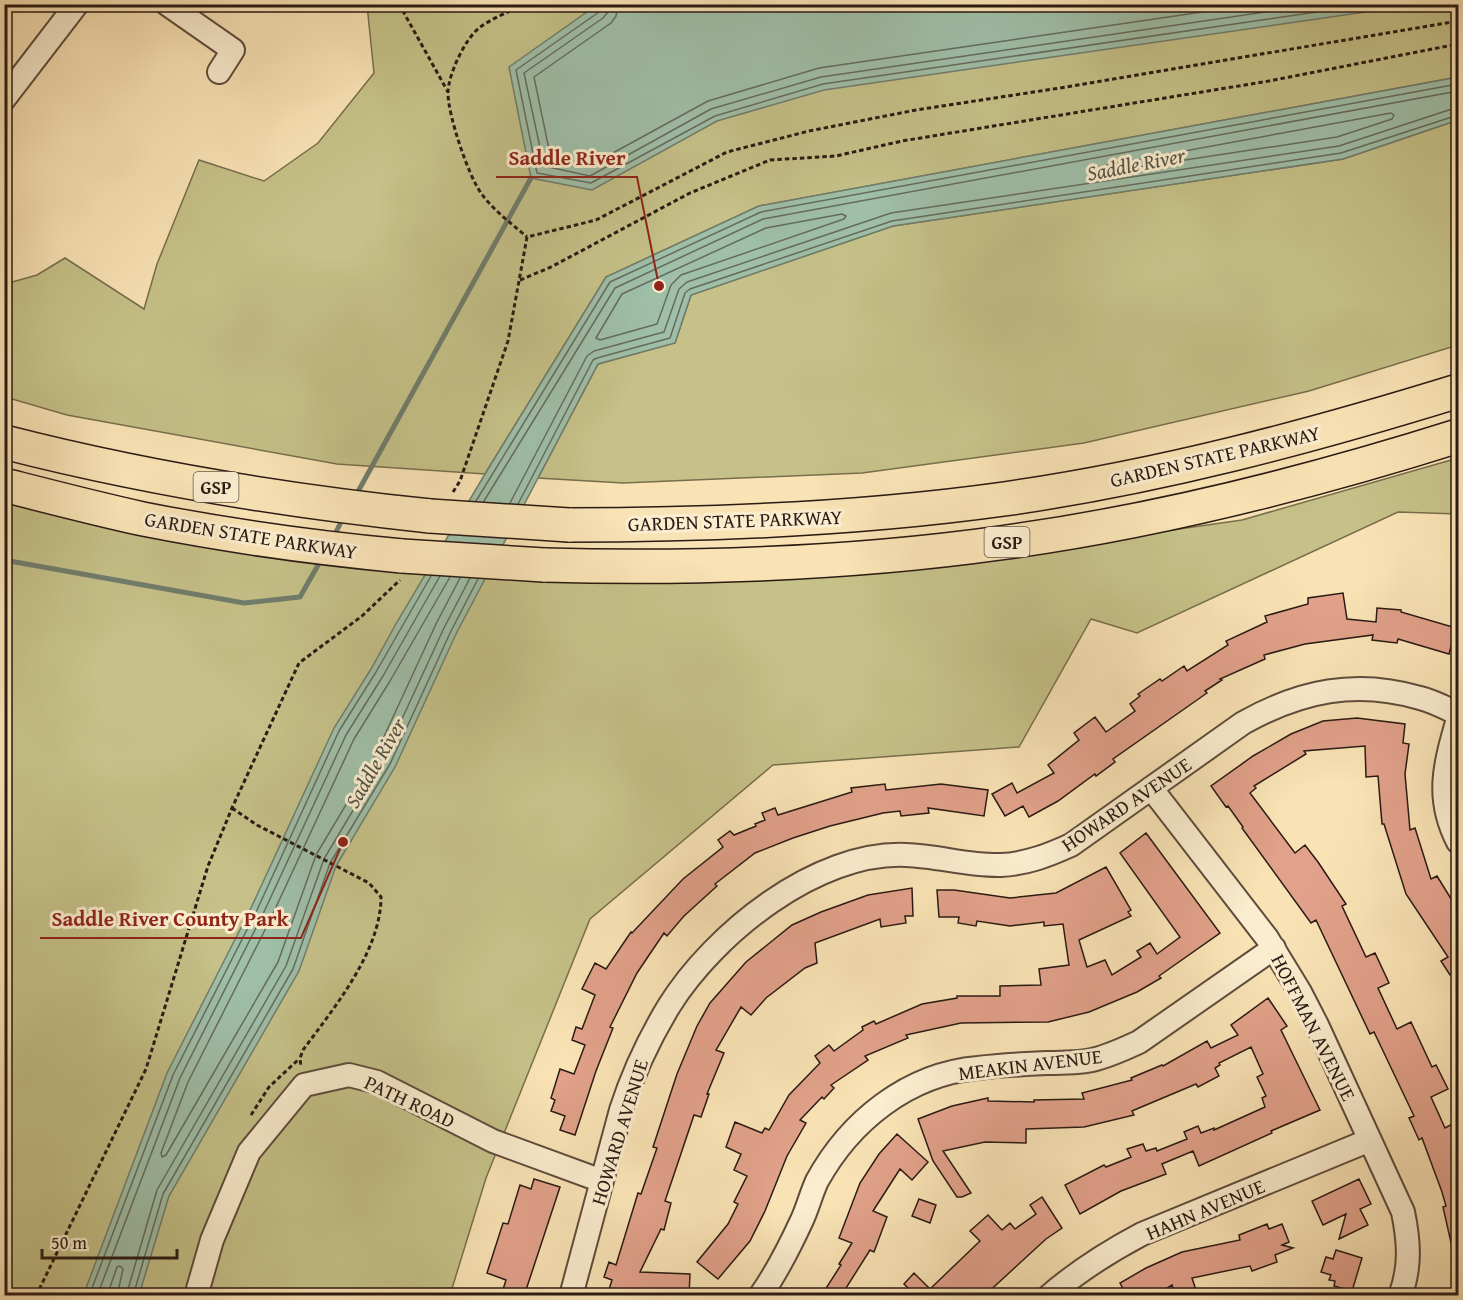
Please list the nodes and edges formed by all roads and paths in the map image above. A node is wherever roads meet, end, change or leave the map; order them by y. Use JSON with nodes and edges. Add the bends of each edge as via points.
{"nodes":[{"id":1,"x":77,"y":4,"type":"edge"},
{"id":2,"x":167,"y":4,"type":"edge"},
{"id":3,"x":399,"y":4,"type":"edge"},
{"id":4,"x":524,"y":4,"type":"edge"},
{"id":5,"x":1458,"y":21,"type":"edge"},
{"id":6,"x":1458,"y":44,"type":"edge"},
{"id":7,"x":219,"y":72,"type":"dead end"},
{"id":8,"x":448,"y":93,"type":"junction"},
{"id":9,"x":4,"y":99,"type":"edge"},
{"id":10,"x":527,"y":237,"type":"junction"},
{"id":11,"x":519,"y":280,"type":"junction"},
{"id":12,"x":1458,"y":391,"type":"edge"},
{"id":13,"x":1458,"y":436,"type":"edge"},
{"id":14,"x":4,"y":442,"type":"edge"},
{"id":15,"x":4,"y":486,"type":"edge"},
{"id":16,"x":439,"y":508,"type":"junction"},
{"id":17,"x":404,"y":564,"type":"junction"},
{"id":18,"x":1458,"y":714,"type":"edge"},
{"id":19,"x":1458,"y":719,"type":"edge"},
{"id":20,"x":1151,"y":788,"type":"junction"},
{"id":21,"x":232,"y":808,"type":"junction"},
{"id":22,"x":1458,"y":842,"type":"edge"},
{"id":23,"x":1274,"y":948,"type":"junction"},
{"id":24,"x":303,"y":1085,"type":"junction"},
{"id":25,"x":1371,"y":1140,"type":"junction"},
{"id":26,"x":602,"y":1181,"type":"junction"},
{"id":27,"x":36,"y":1296,"type":"edge"},
{"id":28,"x":196,"y":1296,"type":"edge"},
{"id":29,"x":571,"y":1296,"type":"edge"},
{"id":30,"x":760,"y":1296,"type":"edge"},
{"id":31,"x":1049,"y":1296,"type":"edge"},
{"id":32,"x":1400,"y":1296,"type":"edge"}],
"edges":[{"from":1,"to":9,"type":"street"},
{"from":2,"to":7,"type":"street","via":[[233,50]]},
{"from":3,"to":8,"type":"path"},
{"from":4,"to":8,"type":"path","via":[[478,28],[459,57]]},
{"from":5,"to":10,"type":"path","via":[[809,131],[727,152],[596,220]]},
{"from":6,"to":11,"type":"path","via":[[1280,79],[902,141],[836,156],[771,160],[690,193]]},
{"from":8,"to":10,"type":"path","via":[[468,171],[480,193]]},
{"from":10,"to":11,"type":"path"},
{"from":11,"to":16,"type":"path","via":[[508,341],[460,481]]},
{"from":12,"to":16,"type":"highway","name":"GARDEN STATE PARKWAY","number":"GSP","bridge":true,"via":[[1195,464],[1004,499],[812,519],[689,524],[569,525]]},
{"from":13,"to":17,"type":"highway","name":"GARDEN STATE PARKWAY","number":"GSP","bridge":true,"via":[[1276,489],[1101,527],[1000,543],[808,562],[705,566]]},
{"from":14,"to":16,"type":"highway","name":"GARDEN STATE PARKWAY","number":"GSP","via":[[209,486],[341,506]]},
{"from":15,"to":17,"type":"highway","name":"GARDEN STATE PARKWAY","number":"GSP","via":[[143,519]]},
{"from":17,"to":21,"type":"path","via":[[399,581],[362,616],[299,663]]},
{"from":18,"to":20,"type":"street","name":"HOWARD AVENUE","via":[[1423,698],[1394,691],[1360,688],[1298,697],[1243,723]]},
{"from":19,"to":22,"type":"street","via":[[1443,785],[1445,807]]},
{"from":20,"to":23,"type":"street","name":"HOFFMAN AVENUE"},
{"from":20,"to":26,"type":"street","name":"HOWARD AVENUE","via":[[1071,845],[1050,855],[1001,865],[906,855],[854,861],[793,889],[755,914],[693,973],[647,1044],[629,1086]]},
{"from":21,"to":24,"type":"path","via":[[369,883],[381,897],[374,937],[347,990],[303,1050]]},
{"from":21,"to":27,"type":"path","via":[[208,866],[146,1069]]},
{"from":23,"to":25,"type":"street","name":"HOFFMAN AVENUE","via":[[1317,1025]]},
{"from":23,"to":30,"type":"street","name":"MEAKIN AVENUE","via":[[1139,1042],[1115,1053],[1059,1064],[976,1068],[948,1074],[924,1082],[874,1111],[832,1156],[775,1275]]},
{"from":24,"to":26,"type":"street","name":"PATH ROAD","via":[[349,1075],[377,1082],[493,1141]]},
{"from":24,"to":28,"type":"street","via":[[249,1152],[212,1240]]},
{"from":25,"to":31,"type":"street","name":"HAHN AVENUE","via":[[1142,1234],[1076,1274]]},
{"from":25,"to":32,"type":"street","name":"HOFFMAN AVENUE","via":[[1403,1212],[1408,1237],[1408,1260]]},
{"from":26,"to":29,"type":"street","name":"HOWARD AVENUE"}]}
